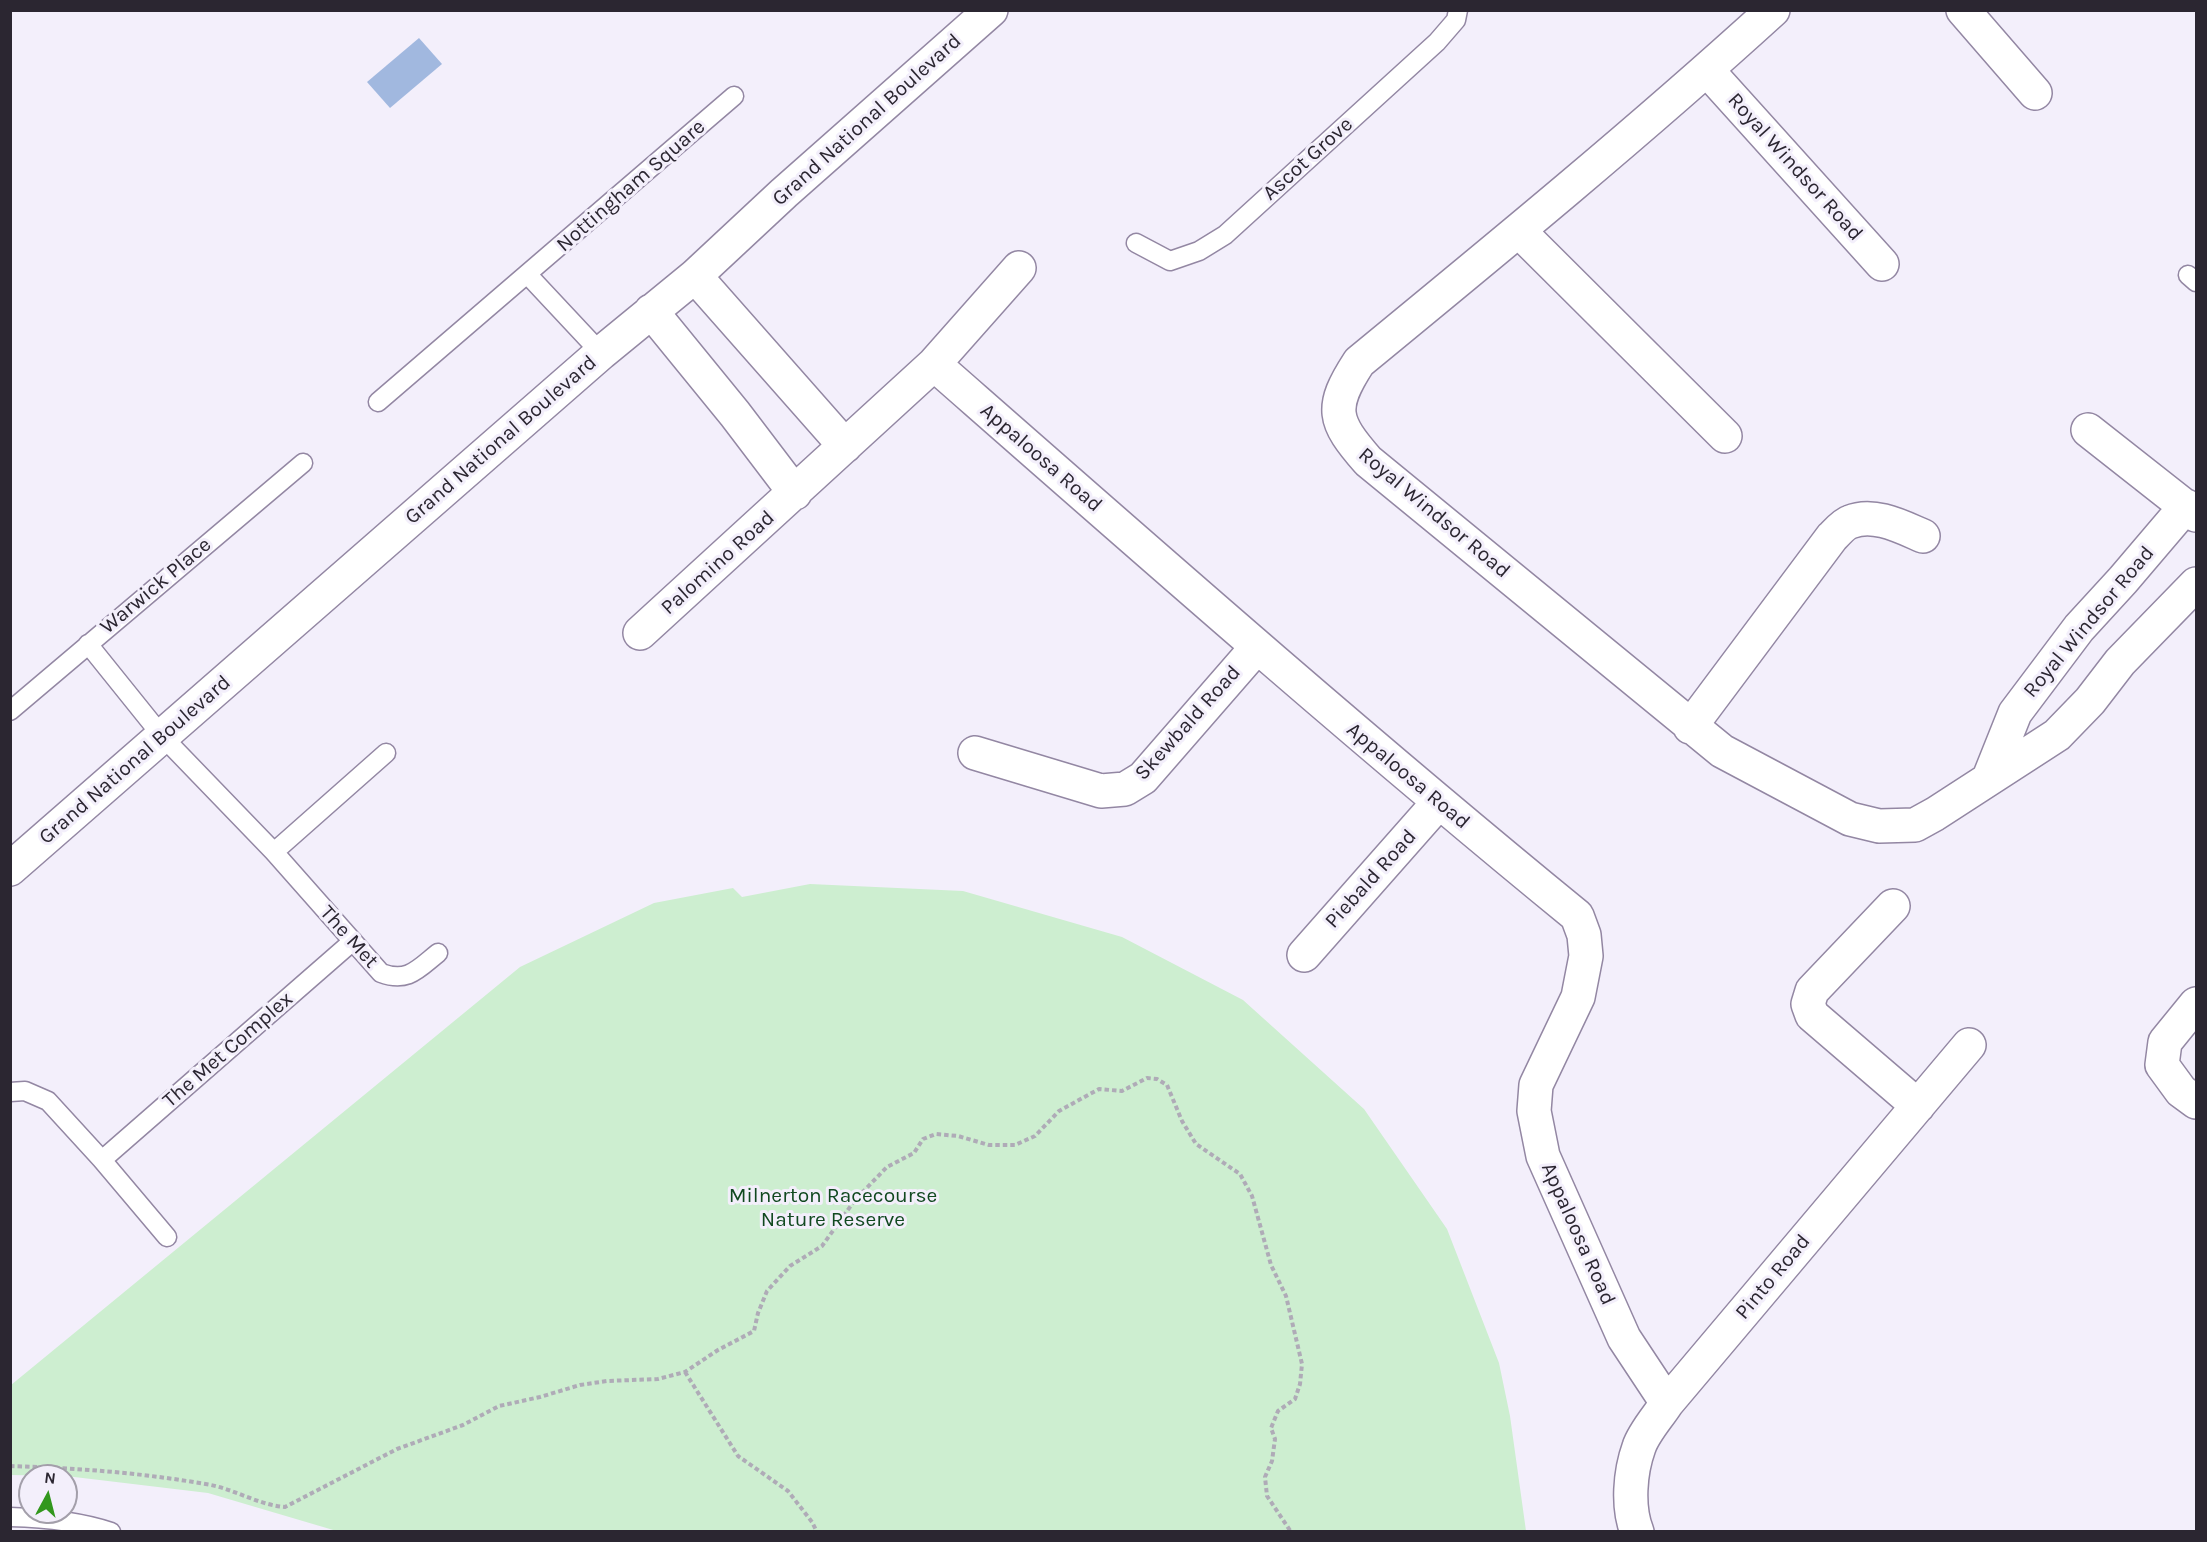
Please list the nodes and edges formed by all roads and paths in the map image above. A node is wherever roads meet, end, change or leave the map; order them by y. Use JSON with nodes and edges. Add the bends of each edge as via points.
{"nodes":[{"id":1,"x":991,"y":10,"type":"edge"},
{"id":2,"x":1458,"y":10,"type":"edge"},
{"id":3,"x":1773,"y":10,"type":"edge"},
{"id":4,"x":1963,"y":10,"type":"edge"},
{"id":5,"x":1707,"y":70,"type":"junction"},
{"id":6,"x":2035,"y":93,"type":"dead end"},
{"id":7,"x":734,"y":96,"type":"dead end"},
{"id":8,"x":1519,"y":231,"type":"junction"},
{"id":9,"x":1136,"y":243,"type":"dead end"},
{"id":10,"x":1882,"y":264,"type":"dead end"},
{"id":11,"x":1019,"y":268,"type":"dead end"},
{"id":12,"x":528,"y":275,"type":"junction"},
{"id":13,"x":695,"y":276,"type":"junction"},
{"id":14,"x":651,"y":311,"type":"junction"},
{"id":15,"x":602,"y":353,"type":"junction"},
{"id":16,"x":934,"y":364,"type":"junction"},
{"id":17,"x":378,"y":402,"type":"dead end"},
{"id":18,"x":2088,"y":430,"type":"dead end"},
{"id":19,"x":1725,"y":436,"type":"dead end"},
{"id":20,"x":845,"y":446,"type":"junction"},
{"id":21,"x":303,"y":463,"type":"dead end"},
{"id":22,"x":795,"y":493,"type":"junction"},
{"id":23,"x":2191,"y":511,"type":"edge"},
{"id":24,"x":1923,"y":536,"type":"dead end"},
{"id":25,"x":2196,"y":584,"type":"edge"},
{"id":26,"x":640,"y":633,"type":"dead end"},
{"id":27,"x":88,"y":644,"type":"junction"},
{"id":28,"x":1257,"y":647,"type":"junction"},
{"id":29,"x":10,"y":711,"type":"edge"},
{"id":30,"x":1690,"y":727,"type":"junction"},
{"id":31,"x":162,"y":736,"type":"junction"},
{"id":32,"x":386,"y":753,"type":"dead end"},
{"id":33,"x":975,"y":753,"type":"dead end"},
{"id":34,"x":1989,"y":778,"type":"junction"},
{"id":35,"x":1439,"y":802,"type":"junction"},
{"id":36,"x":274,"y":852,"type":"junction"},
{"id":37,"x":10,"y":868,"type":"edge"},
{"id":38,"x":1893,"y":906,"type":"dead end"},
{"id":39,"x":353,"y":941,"type":"junction"},
{"id":40,"x":438,"y":952,"type":"dead end"},
{"id":41,"x":1304,"y":955,"type":"dead end"},
{"id":42,"x":2196,"y":1004,"type":"edge"},
{"id":43,"x":1969,"y":1045,"type":"dead end"},
{"id":44,"x":10,"y":1092,"type":"edge"},
{"id":45,"x":2196,"y":1102,"type":"edge"},
{"id":46,"x":1918,"y":1106,"type":"junction"},
{"id":47,"x":102,"y":1160,"type":"junction"},
{"id":48,"x":167,"y":1237,"type":"dead end"},
{"id":49,"x":685,"y":1372,"type":"junction"},
{"id":50,"x":1667,"y":1403,"type":"junction"},
{"id":51,"x":10,"y":1466,"type":"edge"},
{"id":52,"x":10,"y":1517,"type":"edge"},
{"id":53,"x":111,"y":1532,"type":"edge"},
{"id":54,"x":817,"y":1532,"type":"edge"},
{"id":55,"x":1291,"y":1532,"type":"edge"},
{"id":56,"x":1637,"y":1532,"type":"edge"}],
"edges":[{"from":1,"to":13,"type":"street","name":"Grand National Boulevard"},
{"from":2,"to":9,"type":"lane","name":"Ascot Grove","via":[[1456,20],[1437,42],[1225,235],[1199,251],[1170,261]]},
{"from":3,"to":5,"type":"street","name":"Royal Windsor Road"},
{"from":4,"to":6,"type":"street"},
{"from":5,"to":8,"type":"street","name":"Royal Windsor Road"},
{"from":5,"to":10,"type":"street","name":"Royal Windsor Road"},
{"from":7,"to":12,"type":"lane","name":"Nottingham Square"},
{"from":8,"to":19,"type":"street"},
{"from":8,"to":30,"type":"street","name":"Royal Windsor Road","via":[[1359,362],[1345,384],[1337,412],[1350,440],[1368,461]]},
{"from":11,"to":16,"type":"street"},
{"from":12,"to":15,"type":"lane"},
{"from":12,"to":17,"type":"lane","name":"Nottingham Square"},
{"from":13,"to":14,"type":"street","name":"Grand National Boulevard"},
{"from":13,"to":20,"type":"street"},
{"from":14,"to":15,"type":"street","name":"Grand National Boulevard"},
{"from":14,"to":22,"type":"street"},
{"from":15,"to":31,"type":"street","name":"Grand National Boulevard"},
{"from":16,"to":20,"type":"street"},
{"from":16,"to":28,"type":"street","name":"Appaloosa Road"},
{"from":18,"to":23,"type":"street"},
{"from":20,"to":22,"type":"street"},
{"from":21,"to":27,"type":"lane","name":"Warwick Place"},
{"from":22,"to":26,"type":"street","name":"Palomino Road"},
{"from":23,"to":34,"type":"street","name":"Royal Windsor Road","via":[[2079,628],[2015,713]]},
{"from":24,"to":30,"type":"street","via":[[1894,523],[1869,518],[1849,522],[1832,537]]},
{"from":25,"to":34,"type":"street","name":"Royal Windsor Road","via":[[2120,662],[2057,735]]},
{"from":27,"to":29,"type":"lane","name":"Warwick Place"},
{"from":27,"to":31,"type":"lane","name":"Warwick Place"},
{"from":28,"to":33,"type":"street","name":"Skewbald Road","via":[[1143,778],[1125,789],[1101,791]]},
{"from":28,"to":35,"type":"street","name":"Appaloosa Road"},
{"from":30,"to":34,"type":"street","name":"Royal Windsor Road","via":[[1722,751],[1850,819],[1880,826],[1915,825]]},
{"from":31,"to":36,"type":"lane","name":"The Met"},
{"from":31,"to":37,"type":"street","name":"Grand National Boulevard"},
{"from":32,"to":36,"type":"lane"},
{"from":35,"to":41,"type":"street","name":"Piebald Road"},
{"from":35,"to":50,"type":"street","name":"Appaloosa Road","via":[[1577,916],[1586,956],[1578,997],[1536,1085],[1534,1111],[1543,1156],[1624,1338]]},
{"from":36,"to":39,"type":"lane","name":"The Met"},
{"from":38,"to":46,"type":"street","via":[[1812,991],[1808,1004],[1812,1015]]},
{"from":39,"to":40,"type":"lane","name":"The Met","via":[[381,973],[394,978],[411,974]]},
{"from":39,"to":47,"type":"lane","name":"The Met Complex"},
{"from":42,"to":45,"type":"street","via":[[2165,1042],[2162,1065],[2181,1091]]},
{"from":43,"to":46,"type":"street","name":"Pinto Road"},
{"from":44,"to":47,"type":"lane","via":[[25,1091],[48,1101]]},
{"from":46,"to":50,"type":"street","name":"Pinto Road"},
{"from":47,"to":48,"type":"lane"},
{"from":49,"to":51,"type":"path","via":[[658,1379],[580,1385],[499,1406],[464,1425],[397,1449],[285,1507],[185,1480],[110,1470]]},
{"from":49,"to":54,"type":"path","via":[[738,1456],[788,1491]]},
{"from":49,"to":55,"type":"path","via":[[754,1331],[767,1291],[790,1266],[822,1246],[855,1200],[887,1167],[914,1153],[923,1139],[936,1134],[989,1145],[1015,1145],[1035,1136],[1059,1112],[1099,1089],[1122,1092],[1146,1078],[1157,1079],[1167,1085],[1196,1144],[1240,1174],[1252,1196],[1271,1265],[1286,1296],[1302,1364],[1300,1384],[1295,1399],[1278,1411],[1271,1428],[1275,1439],[1265,1477],[1267,1496]]},
{"from":50,"to":56,"type":"street","name":"Pinto Road","via":[[1639,1445],[1632,1478],[1633,1522]]},
{"from":52,"to":53,"type":"lane","via":[[47,1518]]}]}
